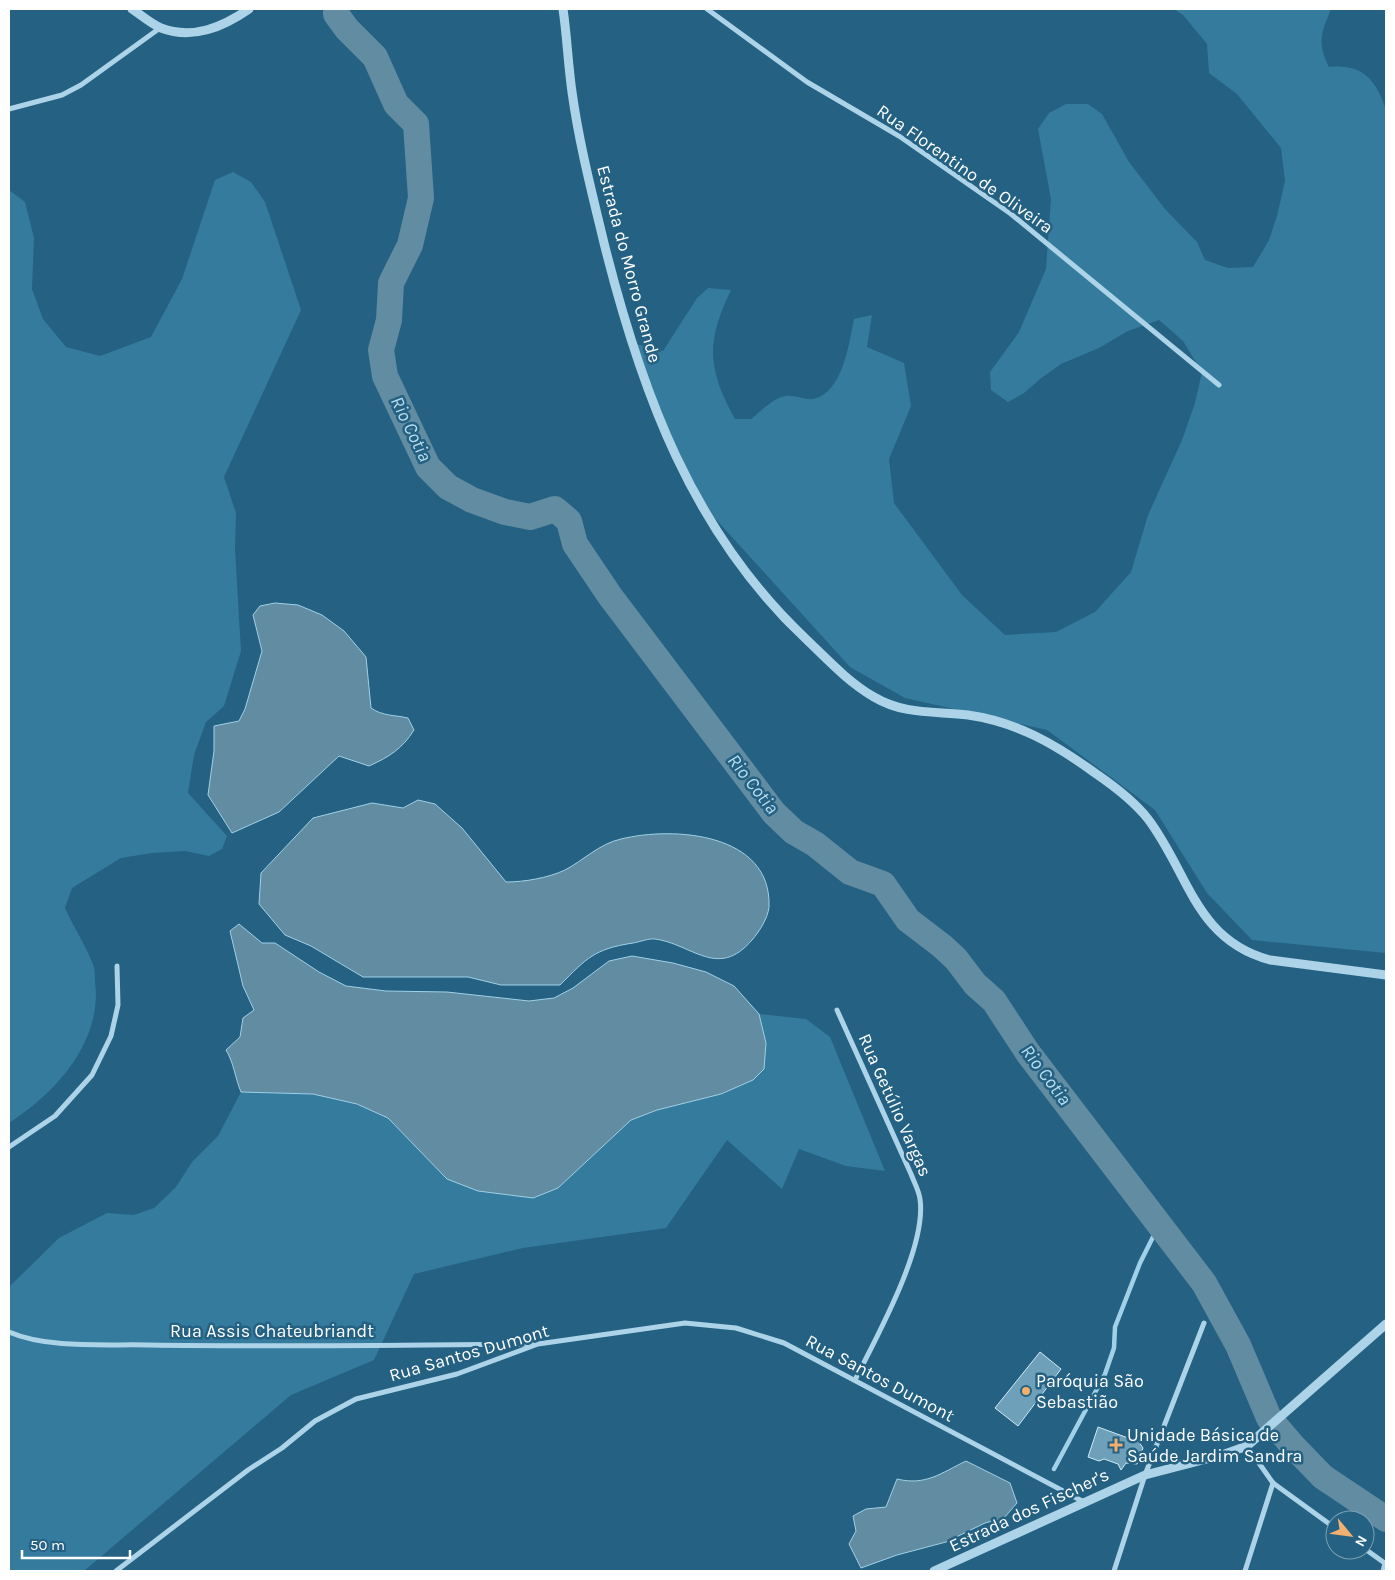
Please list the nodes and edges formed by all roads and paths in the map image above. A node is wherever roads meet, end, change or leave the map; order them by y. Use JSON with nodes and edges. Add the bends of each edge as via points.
{"nodes":[{"id":1,"x":132,"y":9,"type":"edge"},
{"id":2,"x":249,"y":9,"type":"edge"},
{"id":3,"x":563,"y":9,"type":"edge"},
{"id":4,"x":708,"y":9,"type":"edge"},
{"id":5,"x":160,"y":28,"type":"junction"},
{"id":6,"x":9,"y":109,"type":"edge"},
{"id":7,"x":1219,"y":385,"type":"dead end"},
{"id":8,"x":117,"y":966,"type":"dead end"},
{"id":9,"x":1386,"y":975,"type":"edge"},
{"id":10,"x":837,"y":1010,"type":"dead end"},
{"id":11,"x":9,"y":1146,"type":"edge"},
{"id":12,"x":1204,"y":1323,"type":"dead end"},
{"id":13,"x":1386,"y":1324,"type":"edge"},
{"id":14,"x":9,"y":1332,"type":"edge"},
{"id":15,"x":538,"y":1344,"type":"junction"},
{"id":16,"x":856,"y":1380,"type":"junction"},
{"id":17,"x":1247,"y":1446,"type":"junction"},
{"id":18,"x":1145,"y":1475,"type":"junction"},
{"id":19,"x":1273,"y":1483,"type":"junction"},
{"id":20,"x":1084,"y":1502,"type":"junction"},
{"id":21,"x":1325,"y":1521,"type":"edge"},
{"id":22,"x":1375,"y":1556,"type":"edge"},
{"id":23,"x":1386,"y":1564,"type":"edge"},
{"id":24,"x":116,"y":1571,"type":"edge"},
{"id":25,"x":934,"y":1571,"type":"edge"},
{"id":26,"x":1114,"y":1571,"type":"edge"},
{"id":27,"x":1244,"y":1571,"type":"edge"},
{"id":28,"x":1383,"y":1571,"type":"edge"}],
"edges":[{"from":1,"to":5,"type":"street"},
{"from":2,"to":5,"type":"street","via":[[228,23],[202,32],[181,33]]},
{"from":3,"to":9,"type":"street","name":"Estrada do Morro Grande","via":[[572,92],[592,194],[638,367],[689,484],[722,542],[774,606],[831,663],[877,698],[919,713],[964,714],[1011,724],[1048,741],[1094,772],[1125,795],[1148,819],[1191,895],[1212,926],[1232,945],[1270,960]]},
{"from":4,"to":7,"type":"street","name":"Rua Florentino de Oliveira","via":[[806,82],[900,136],[1011,214]]},
{"from":5,"to":6,"type":"street","via":[[62,95]]},
{"from":8,"to":11,"type":"street","via":[[118,1005],[111,1036],[92,1075],[55,1116]]},
{"from":10,"to":16,"type":"street","name":"Rua Getúlio Vargas","via":[[920,1199],[920,1227],[913,1253]]},
{"from":12,"to":18,"type":"street"},
{"from":13,"to":17,"type":"street","name":"Estrada dos Fischer's"},
{"from":14,"to":15,"type":"street","name":"Rua Assis Chateubriandt","via":[[22,1338],[113,1344]]},
{"from":15,"to":16,"type":"street","name":"Rua Santos Dumont","via":[[685,1323],[736,1328],[784,1343]]},
{"from":15,"to":24,"type":"street","name":"Rua Santos Dumont","via":[[457,1374],[356,1399],[315,1421]]},
{"from":16,"to":20,"type":"street","name":"Rua Santos Dumont"},
{"from":17,"to":18,"type":"street","name":"Estrada dos Fischer's"},
{"from":17,"to":19,"type":"street"},
{"from":18,"to":20,"type":"street","name":"Estrada dos Fischer's"},
{"from":18,"to":26,"type":"street"},
{"from":19,"to":21,"type":"street"},
{"from":19,"to":27,"type":"street"},
{"from":20,"to":25,"type":"street","name":"Estrada dos Fischer's"},
{"from":22,"to":23,"type":"street"},
{"from":23,"to":28,"type":"street"}]}
